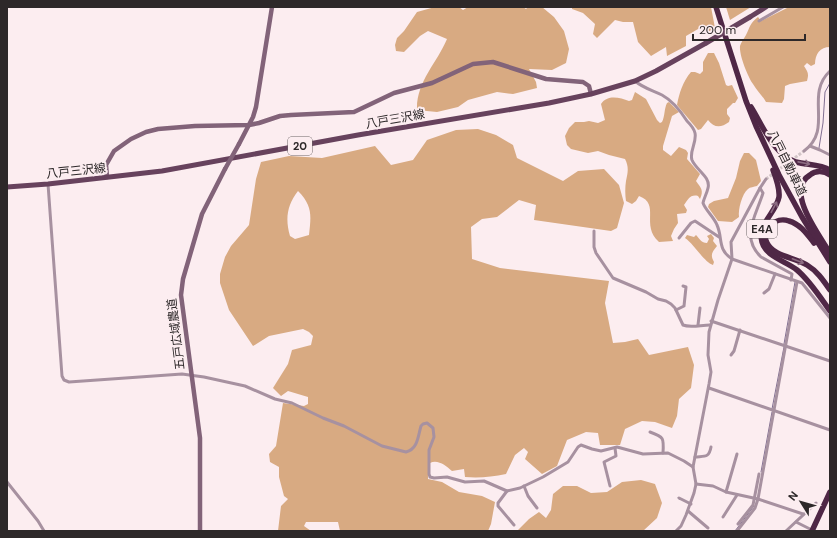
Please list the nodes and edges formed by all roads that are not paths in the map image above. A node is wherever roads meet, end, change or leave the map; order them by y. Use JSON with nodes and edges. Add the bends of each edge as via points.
{"nodes":[{"id":1,"x":272,"y":7,"type":"edge"},
{"id":2,"x":716,"y":7,"type":"edge"},
{"id":3,"x":766,"y":7,"type":"edge"},
{"id":4,"x":783,"y":7,"type":"edge"},
{"id":5,"x":759,"y":20,"type":"dead end"},
{"id":6,"x":736,"y":69,"type":"junction"},
{"id":7,"x":830,"y":71,"type":"edge"},
{"id":8,"x":635,"y":81,"type":"junction"},
{"id":9,"x":591,"y":94,"type":"junction"},
{"id":10,"x":751,"y":106,"type":"junction"},
{"id":11,"x":249,"y":125,"type":"junction"},
{"id":12,"x":756,"y":126,"type":"junction"},
{"id":13,"x":810,"y":146,"type":"junction"},
{"id":14,"x":804,"y":151,"type":"tunnel mouth"},
{"id":15,"x":830,"y":155,"type":"edge"},
{"id":16,"x":830,"y":170,"type":"edge"},
{"id":17,"x":830,"y":175,"type":"edge"},
{"id":18,"x":107,"y":178,"type":"junction"},
{"id":19,"x":766,"y":179,"type":"tunnel mouth"},
{"id":20,"x":48,"y":184,"type":"junction"},
{"id":21,"x":7,"y":187,"type":"edge"},
{"id":22,"x":760,"y":188,"type":"junction"},
{"id":23,"x":594,"y":231,"type":"dead end"},
{"id":24,"x":719,"y":237,"type":"junction"},
{"id":25,"x":678,"y":238,"type":"dead end"},
{"id":26,"x":830,"y":255,"type":"edge"},
{"id":27,"x":732,"y":259,"type":"junction"},
{"id":28,"x":830,"y":263,"type":"edge"},
{"id":29,"x":775,"y":274,"type":"junction"},
{"id":30,"x":792,"y":280,"type":"junction"},
{"id":31,"x":797,"y":282,"type":"junction"},
{"id":32,"x":683,"y":286,"type":"dead end"},
{"id":33,"x":830,"y":290,"type":"edge"},
{"id":34,"x":764,"y":293,"type":"dead end"},
{"id":35,"x":700,"y":308,"type":"dead end"},
{"id":36,"x":676,"y":310,"type":"junction"},
{"id":37,"x":830,"y":311,"type":"edge"},
{"id":38,"x":830,"y":318,"type":"edge"},
{"id":39,"x":711,"y":321,"type":"junction"},
{"id":40,"x":698,"y":325,"type":"junction"},
{"id":41,"x":710,"y":326,"type":"junction"},
{"id":42,"x":740,"y":330,"type":"junction"},
{"id":43,"x":785,"y":346,"type":"junction"},
{"id":44,"x":731,"y":355,"type":"dead end"},
{"id":45,"x":830,"y":361,"type":"edge"},
{"id":46,"x":191,"y":374,"type":"junction"},
{"id":47,"x":709,"y":388,"type":"junction"},
{"id":48,"x":774,"y":411,"type":"junction"},
{"id":49,"x":830,"y":430,"type":"edge"},
{"id":50,"x":650,"y":432,"type":"dead end"},
{"id":51,"x":711,"y":447,"type":"dead end"},
{"id":52,"x":615,"y":448,"type":"junction"},
{"id":53,"x":663,"y":453,"type":"junction"},
{"id":54,"x":737,"y":454,"type":"dead end"},
{"id":55,"x":695,"y":457,"type":"junction"},
{"id":56,"x":693,"y":467,"type":"junction"},
{"id":57,"x":759,"y":474,"type":"dead end"},
{"id":58,"x":7,"y":482,"type":"edge"},
{"id":59,"x":696,"y":484,"type":"junction"},
{"id":60,"x":524,"y":486,"type":"junction"},
{"id":61,"x":610,"y":486,"type":"dead end"},
{"id":62,"x":507,"y":491,"type":"junction"},
{"id":63,"x":726,"y":492,"type":"junction"},
{"id":64,"x":830,"y":492,"type":"edge"},
{"id":65,"x":738,"y":495,"type":"junction"},
{"id":66,"x":679,"y":498,"type":"dead end"},
{"id":67,"x":757,"y":499,"type":"junction"},
{"id":68,"x":816,"y":503,"type":"dead end"},
{"id":69,"x":690,"y":504,"type":"junction"},
{"id":70,"x":537,"y":508,"type":"dead end"},
{"id":71,"x":688,"y":511,"type":"junction"},
{"id":72,"x":804,"y":514,"type":"junction"},
{"id":73,"x":724,"y":517,"type":"dead end"},
{"id":74,"x":796,"y":522,"type":"junction"},
{"id":75,"x":738,"y":524,"type":"dead end"},
{"id":76,"x":514,"y":525,"type":"dead end"},
{"id":77,"x":708,"y":528,"type":"dead end"},
{"id":78,"x":44,"y":531,"type":"edge"},
{"id":79,"x":200,"y":531,"type":"edge"},
{"id":80,"x":676,"y":531,"type":"edge"},
{"id":81,"x":737,"y":531,"type":"edge"},
{"id":82,"x":786,"y":531,"type":"edge"},
{"id":83,"x":812,"y":531,"type":"edge"}],
"edges":[{"from":1,"to":11,"type":"street","name":"五戸広域農道","via":[[259,94]]},
{"from":2,"to":6,"type":"highway","name":"八戸自動車道","number":"E4A"},
{"from":3,"to":8,"type":"main road","name":"八戸三沢線","number":"20","bridge":true},
{"from":4,"to":5,"type":"street"},
{"from":6,"to":10,"type":"highway","name":"八戸自動車道","number":"E4A"},
{"from":6,"to":12,"type":"highway","name":"八戸自動車道","number":"E4A"},
{"from":7,"to":13,"type":"street","via":[[823,78],[818,93],[819,126]]},
{"from":8,"to":9,"type":"main road","name":"八戸三沢線","number":"20"},
{"from":8,"to":24,"type":"street","via":[[676,105],[694,130],[696,139],[692,159],[707,179],[708,189],[703,203],[717,225]]},
{"from":9,"to":11,"type":"street","via":[[589,86],[583,82],[546,79],[493,62],[473,64],[432,83],[394,93],[354,112],[291,114]]},
{"from":9,"to":18,"type":"main road","name":"八戸三沢線","number":"20","via":[[162,171]]},
{"from":10,"to":16,"type":"highway","number":"E4A","one_way":true,"via":[[772,142],[782,153],[793,160]]},
{"from":10,"to":26,"type":"highway","name":"八戸自動車道","number":"E4A","via":[[802,211]]},
{"from":11,"to":18,"type":"street","via":[[195,126],[146,132],[114,151],[106,165]]},
{"from":11,"to":46,"type":"street","name":"五戸広域農道","bridge":true,"via":[[202,214],[182,288],[181,304]]},
{"from":12,"to":28,"type":"highway","name":"八戸自動車道","number":"E4A","via":[[779,175]]},
{"from":37,"to":12,"type":"highway","number":"E4A","one_way":true,"via":[[804,277],[794,267],[772,255],[762,243],[762,229],[779,193],[777,181]]},
{"from":13,"to":14,"type":"street"},
{"from":13,"to":15,"type":"street"},
{"from":17,"to":26,"type":"highway","number":"E4A","via":[[823,172],[813,173],[804,179],[800,190],[810,220]]},
{"from":18,"to":20,"type":"main road","name":"八戸三沢線","number":"20"},
{"from":19,"to":22,"type":"street"},
{"from":20,"to":21,"type":"main road","name":"八戸三沢線","number":"20"},
{"from":20,"to":46,"type":"street","via":[[64,380],[69,382]]},
{"from":22,"to":27,"type":"street","via":[[731,242]]},
{"from":22,"to":30,"type":"street","via":[[763,193],[750,232],[752,243],[761,257],[792,274]]},
{"from":23,"to":36,"type":"street","via":[[596,253],[613,278],[666,301]]},
{"from":24,"to":25,"type":"street","via":[[695,221]]},
{"from":24,"to":27,"type":"street","via":[[723,250]]},
{"from":27,"to":29,"type":"street"},
{"from":27,"to":39,"type":"street"},
{"from":28,"to":33,"type":"highway","number":"E4A","one_way":true,"via":[[808,234],[789,220],[778,220],[768,228],[766,238],[772,249],[811,268]]},
{"from":29,"to":30,"type":"street"},
{"from":29,"to":34,"type":"street","via":[[769,289]]},
{"from":30,"to":31,"type":"street"},
{"from":31,"to":38,"type":"street","via":[[802,283]]},
{"from":31,"to":43,"type":"street"},
{"from":32,"to":36,"type":"street","via":[[686,287],[684,306]]},
{"from":35,"to":40,"type":"street"},
{"from":36,"to":40,"type":"street","via":[[682,325]]},
{"from":39,"to":41,"type":"street"},
{"from":39,"to":42,"type":"street"},
{"from":40,"to":41,"type":"street"},
{"from":41,"to":47,"type":"street"},
{"from":42,"to":43,"type":"street"},
{"from":42,"to":44,"type":"street"},
{"from":43,"to":45,"type":"street"},
{"from":43,"to":48,"type":"street"},
{"from":46,"to":62,"type":"street","via":[[245,386],[274,399],[292,402],[382,446],[398,451],[406,452],[415,447],[421,426],[427,423],[433,428],[434,437],[429,450],[430,477],[448,477],[465,482],[484,481]]},
{"from":46,"to":79,"type":"street","name":"五戸広域農道","via":[[200,438]]},
{"from":47,"to":48,"type":"street"},
{"from":47,"to":55,"type":"street"},
{"from":48,"to":49,"type":"street"},
{"from":48,"to":67,"type":"street"},
{"from":50,"to":53,"type":"street","via":[[664,440]]},
{"from":51,"to":55,"type":"street","via":[[708,455]]},
{"from":52,"to":53,"type":"street","via":[[642,454]]},
{"from":52,"to":60,"type":"street","via":[[601,450],[581,445],[568,462]]},
{"from":52,"to":61,"type":"street","via":[[616,456],[604,462]]},
{"from":53,"to":56,"type":"street","via":[[674,455]]},
{"from":54,"to":63,"type":"street"},
{"from":55,"to":56,"type":"street"},
{"from":56,"to":59,"type":"street"},
{"from":57,"to":67,"type":"street"},
{"from":58,"to":78,"type":"street"},
{"from":59,"to":63,"type":"street","via":[[713,486]]},
{"from":59,"to":69,"type":"street"},
{"from":60,"to":62,"type":"street"},
{"from":60,"to":70,"type":"street"},
{"from":62,"to":76,"type":"street","via":[[498,506]]},
{"from":63,"to":65,"type":"street"},
{"from":64,"to":83,"type":"highway"},
{"from":65,"to":67,"type":"street"},
{"from":65,"to":73,"type":"street"},
{"from":66,"to":69,"type":"street"},
{"from":67,"to":72,"type":"street"},
{"from":67,"to":75,"type":"street"},
{"from":67,"to":81,"type":"street","via":[[755,508]]},
{"from":68,"to":72,"type":"street"},
{"from":69,"to":71,"type":"street"},
{"from":71,"to":77,"type":"street"},
{"from":71,"to":80,"type":"street"},
{"from":72,"to":74,"type":"street"},
{"from":74,"to":82,"type":"street"},
{"from":74,"to":83,"type":"street"}]}
